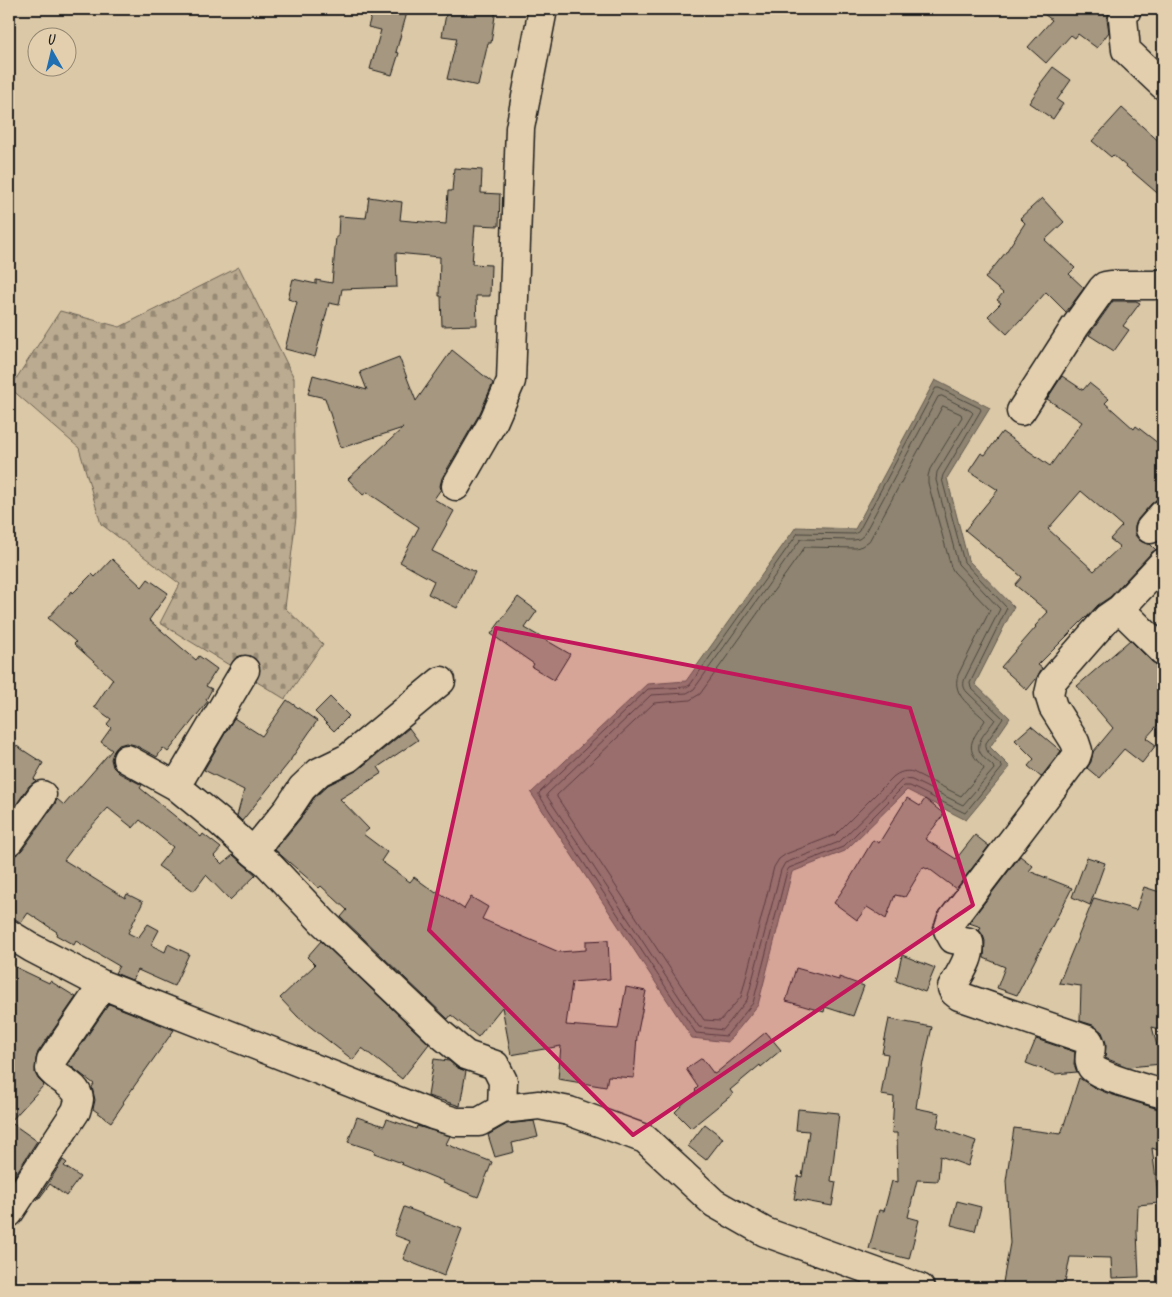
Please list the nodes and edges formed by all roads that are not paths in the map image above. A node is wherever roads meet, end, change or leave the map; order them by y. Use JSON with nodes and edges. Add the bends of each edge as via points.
{"nodes":[{"id":1,"x":543,"y":9,"type":"edge"},
{"id":2,"x":1127,"y":9,"type":"edge"},
{"id":3,"x":1163,"y":85,"type":"edge"},
{"id":4,"x":1163,"y":284,"type":"edge"},
{"id":5,"x":1021,"y":411,"type":"dead end"},
{"id":6,"x":456,"y":486,"type":"dead end"},
{"id":7,"x":1163,"y":563,"type":"edge"},
{"id":8,"x":1120,"y":609,"type":"junction"},
{"id":9,"x":1163,"y":651,"type":"edge"},
{"id":10,"x":245,"y":670,"type":"dead end"},
{"id":11,"x":440,"y":681,"type":"dead end"},
{"id":12,"x":127,"y":759,"type":"dead end"},
{"id":13,"x":176,"y":786,"type":"junction"},
{"id":14,"x":42,"y":795,"type":"dead end"},
{"id":15,"x":9,"y":841,"type":"edge"},
{"id":16,"x":253,"y":852,"type":"junction"},
{"id":17,"x":9,"y":934,"type":"edge"},
{"id":18,"x":103,"y":985,"type":"junction"},
{"id":19,"x":1163,"y":1094,"type":"edge"},
{"id":20,"x":502,"y":1110,"type":"junction"},
{"id":21,"x":9,"y":1213,"type":"edge"},
{"id":22,"x":920,"y":1288,"type":"edge"}],
"edges":[{"from":1,"to":6,"type":"street","via":[[520,128],[511,381],[494,420]]},
{"from":2,"to":3,"type":"street","via":[[1123,18],[1126,50]]},
{"from":4,"to":5,"type":"street","via":[[1105,286],[1074,327]]},
{"from":7,"to":8,"type":"street"},
{"from":8,"to":9,"type":"street"},
{"from":8,"to":19,"type":"street","via":[[1107,618],[1052,681],[1049,694],[1053,707],[1075,742],[1076,757],[951,921],[948,930],[953,939],[969,942],[970,948],[952,988],[959,996],[1088,1040],[1092,1048],[1090,1066],[1094,1071]]},
{"from":10,"to":13,"type":"street"},
{"from":11,"to":16,"type":"street","via":[[348,758],[319,772],[302,788]]},
{"from":12,"to":13,"type":"street"},
{"from":13,"to":16,"type":"street"},
{"from":14,"to":15,"type":"street"},
{"from":16,"to":20,"type":"street","via":[[267,862],[323,922],[442,1035],[466,1055],[495,1065],[503,1081]]},
{"from":17,"to":18,"type":"street"},
{"from":18,"to":20,"type":"street","via":[[448,1120],[479,1122]]},
{"from":18,"to":21,"type":"street","via":[[52,1061],[50,1069],[75,1089],[79,1099],[76,1111]]},
{"from":20,"to":22,"type":"street","via":[[539,1105],[570,1111],[645,1139],[714,1203],[765,1232]]}]}
